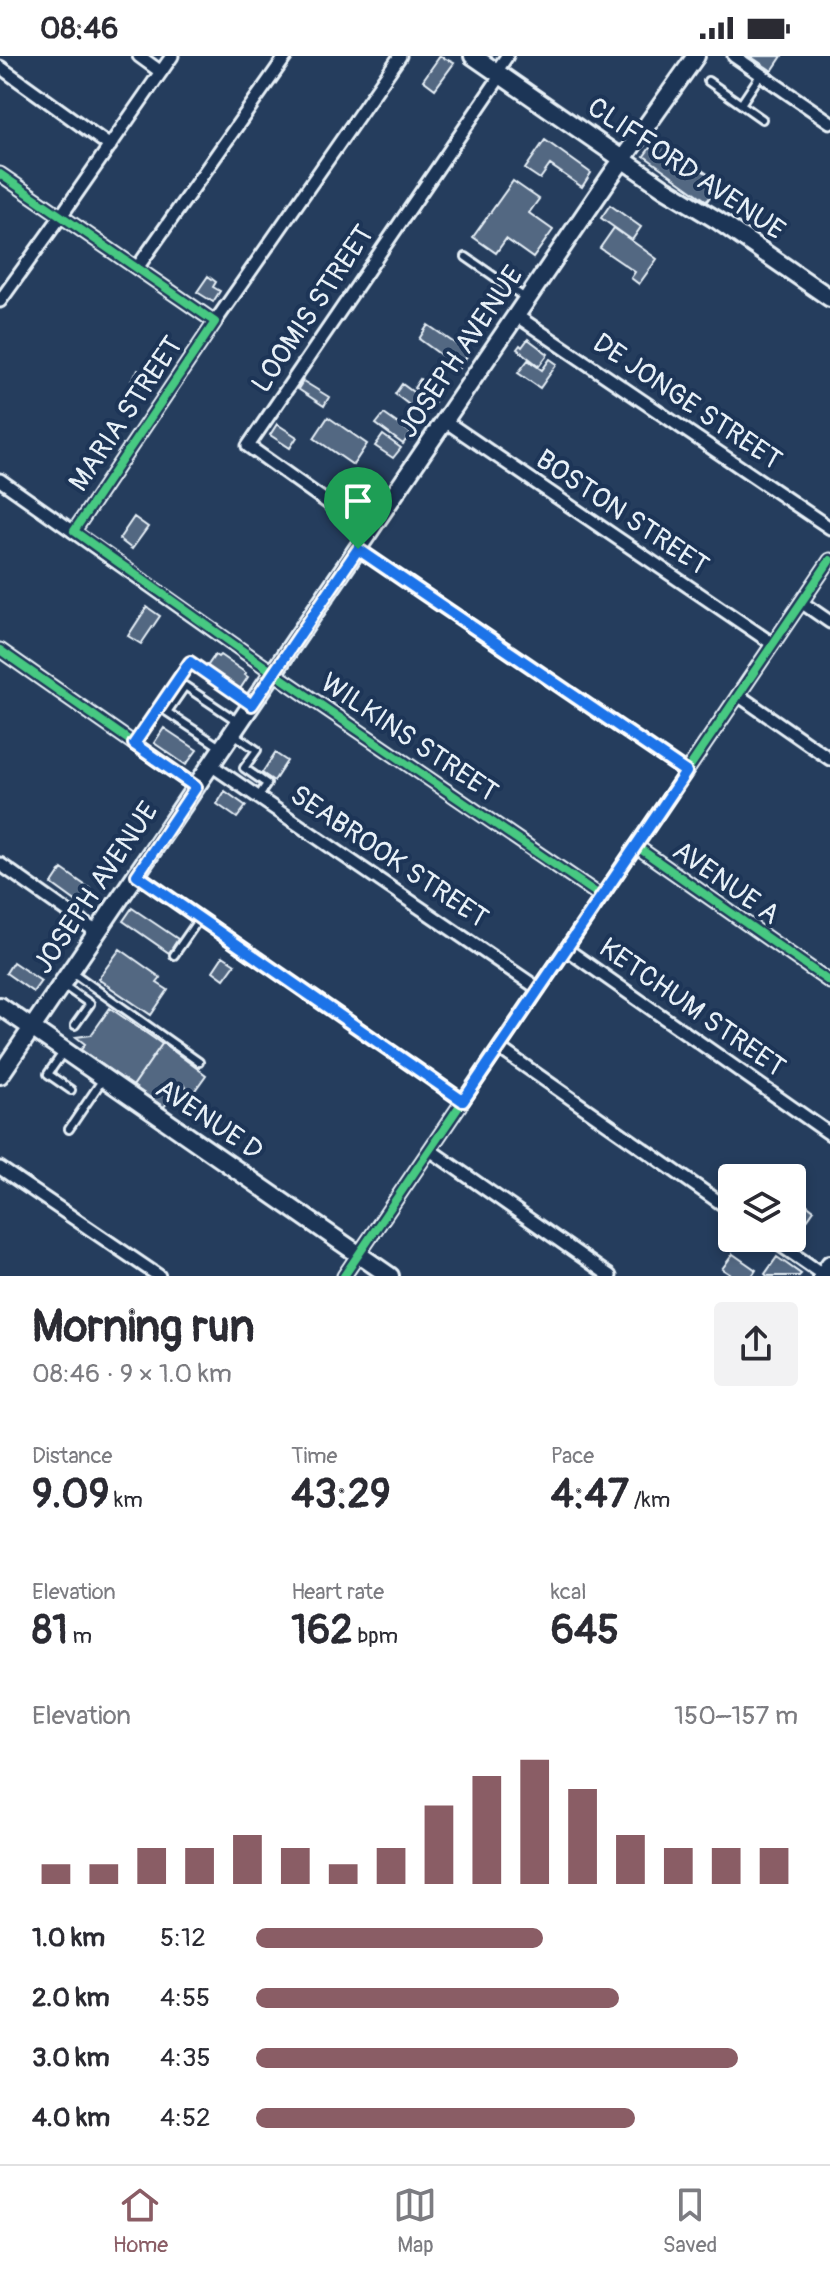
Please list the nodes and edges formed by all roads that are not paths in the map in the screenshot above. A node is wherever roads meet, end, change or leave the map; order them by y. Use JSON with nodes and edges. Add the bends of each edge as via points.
{"nodes":[{"id":1,"x":139,"y":56,"type":"edge"},
{"id":2,"x":172,"y":56,"type":"edge"},
{"id":3,"x":286,"y":56,"type":"edge"},
{"id":4,"x":400,"y":56,"type":"edge"},
{"id":5,"x":473,"y":56,"type":"edge"},
{"id":6,"x":507,"y":56,"type":"edge"},
{"id":7,"x":696,"y":56,"type":"edge"},
{"id":8,"x":734,"y":56,"type":"edge"},
{"id":9,"x":0,"y":67,"type":"edge"},
{"id":10,"x":161,"y":72,"type":"junction"},
{"id":11,"x":499,"y":74,"type":"junction"},
{"id":12,"x":761,"y":74,"type":"junction"},
{"id":13,"x":708,"y":81,"type":"dead end"},
{"id":14,"x":741,"y":104,"type":"junction"},
{"id":15,"x":762,"y":119,"type":"dead end"},
{"id":16,"x":830,"y":122,"type":"edge"},
{"id":17,"x":110,"y":146,"type":"junction"},
{"id":18,"x":622,"y":159,"type":"junction"},
{"id":19,"x":0,"y":174,"type":"edge"},
{"id":20,"x":61,"y":216,"type":"junction"},
{"id":21,"x":466,"y":257,"type":"dead end"},
{"id":22,"x":137,"y":268,"type":"junction"},
{"id":23,"x":830,"y":298,"type":"edge"},
{"id":24,"x":528,"y":300,"type":"junction"},
{"id":25,"x":0,"y":301,"type":"edge"},
{"id":26,"x":517,"y":316,"type":"junction"},
{"id":27,"x":215,"y":322,"type":"junction"},
{"id":28,"x":445,"y":421,"type":"junction"},
{"id":29,"x":0,"y":480,"type":"edge"},
{"id":30,"x":830,"y":528,"type":"edge"},
{"id":31,"x":74,"y":531,"type":"junction"},
{"id":32,"x":369,"y":532,"type":"junction"},
{"id":33,"x":358,"y":549,"type":"junction"},
{"id":34,"x":830,"y":560,"type":"edge"},
{"id":35,"x":801,"y":602,"type":"junction"},
{"id":36,"x":830,"y":622,"type":"edge"},
{"id":37,"x":773,"y":644,"type":"junction"},
{"id":38,"x":0,"y":650,"type":"edge"},
{"id":39,"x":274,"y":673,"type":"junction"},
{"id":40,"x":738,"y":695,"type":"junction"},
{"id":41,"x":252,"y":705,"type":"junction"},
{"id":42,"x":236,"y":728,"type":"junction"},
{"id":43,"x":134,"y":744,"type":"junction"},
{"id":44,"x":222,"y":749,"type":"junction"},
{"id":45,"x":830,"y":759,"type":"edge"},
{"id":46,"x":211,"y":765,"type":"junction"},
{"id":47,"x":686,"y":772,"type":"junction"},
{"id":48,"x":196,"y":787,"type":"junction"},
{"id":49,"x":258,"y":797,"type":"junction"},
{"id":50,"x":636,"y":846,"type":"junction"},
{"id":51,"x":0,"y":864,"type":"edge"},
{"id":52,"x":137,"y":875,"type":"junction"},
{"id":53,"x":602,"y":897,"type":"junction"},
{"id":54,"x":199,"y":919,"type":"junction"},
{"id":55,"x":98,"y":933,"type":"junction"},
{"id":56,"x":566,"y":949,"type":"junction"},
{"id":57,"x":174,"y":955,"type":"dead end"},
{"id":58,"x":67,"y":978,"type":"junction"},
{"id":59,"x":830,"y":982,"type":"edge"},
{"id":60,"x":539,"y":989,"type":"junction"},
{"id":61,"x":0,"y":1006,"type":"edge"},
{"id":62,"x":75,"y":1025,"type":"dead end"},
{"id":63,"x":32,"y":1029,"type":"junction"},
{"id":64,"x":499,"y":1048,"type":"junction"},
{"id":65,"x":64,"y":1051,"type":"junction"},
{"id":66,"x":199,"y":1062,"type":"dead end"},
{"id":67,"x":0,"y":1075,"type":"edge"},
{"id":68,"x":103,"y":1079,"type":"junction"},
{"id":69,"x":71,"y":1090,"type":"dead end"},
{"id":70,"x":463,"y":1101,"type":"junction"},
{"id":71,"x":69,"y":1129,"type":"dead end"},
{"id":72,"x":830,"y":1134,"type":"edge"},
{"id":73,"x":430,"y":1150,"type":"junction"},
{"id":74,"x":0,"y":1168,"type":"edge"},
{"id":75,"x":718,"y":1201,"type":"edge"},
{"id":76,"x":792,"y":1252,"type":"edge"},
{"id":77,"x":359,"y":1255,"type":"junction"},
{"id":78,"x":825,"y":1273,"type":"edge"},
{"id":79,"x":159,"y":1276,"type":"edge"},
{"id":80,"x":344,"y":1276,"type":"edge"},
{"id":81,"x":390,"y":1276,"type":"edge"},
{"id":82,"x":610,"y":1276,"type":"edge"}],
"edges":[{"from":1,"to":10,"type":"street"},
{"from":2,"to":10,"type":"street"},
{"from":3,"to":22,"type":"street"},
{"from":4,"to":27,"type":"street","name":"MARIA STREET"},
{"from":5,"to":11,"type":"main road","name":"CLIFFORD AVENUE"},
{"from":6,"to":11,"type":"street"},
{"from":7,"to":18,"type":"main road","name":"JOSEPH AVENUE"},
{"from":8,"to":12,"type":"street"},
{"from":9,"to":17,"type":"street"},
{"from":10,"to":17,"type":"street"},
{"from":11,"to":18,"type":"main road","name":"CLIFFORD AVENUE"},
{"from":11,"to":32,"type":"street","name":"LOOMIS STREET","via":[[248,446]]},
{"from":12,"to":14,"type":"lane"},
{"from":12,"to":16,"type":"street"},
{"from":13,"to":14,"type":"lane"},
{"from":14,"to":15,"type":"lane"},
{"from":17,"to":20,"type":"street"},
{"from":18,"to":23,"type":"main road","name":"CLIFFORD AVENUE"},
{"from":18,"to":24,"type":"main road","name":"JOSEPH AVENUE"},
{"from":19,"to":20,"type":"street"},
{"from":20,"to":22,"type":"street"},
{"from":20,"to":25,"type":"street"},
{"from":21,"to":24,"type":"lane"},
{"from":22,"to":27,"type":"street"},
{"from":24,"to":26,"type":"main road","name":"JOSEPH AVENUE"},
{"from":26,"to":28,"type":"main road","name":"JOSEPH AVENUE"},
{"from":26,"to":30,"type":"street","name":"DE JONGE STREET"},
{"from":27,"to":31,"type":"street","name":"MARIA STREET"},
{"from":28,"to":32,"type":"main road","name":"JOSEPH AVENUE"},
{"from":28,"to":37,"type":"street","name":"BOSTON STREET"},
{"from":29,"to":31,"type":"street","name":"WILKINS STREET"},
{"from":31,"to":39,"type":"street","name":"WILKINS STREET"},
{"from":32,"to":33,"type":"main road","name":"JOSEPH AVENUE"},
{"from":33,"to":39,"type":"main road","name":"JOSEPH AVENUE"},
{"from":33,"to":47,"type":"street"},
{"from":34,"to":35,"type":"street"},
{"from":35,"to":36,"type":"street"},
{"from":35,"to":37,"type":"street"},
{"from":37,"to":40,"type":"street"},
{"from":38,"to":43,"type":"street"},
{"from":39,"to":41,"type":"main road","name":"JOSEPH AVENUE"},
{"from":39,"to":53,"type":"street","name":"WILKINS STREET"},
{"from":40,"to":45,"type":"street"},
{"from":40,"to":47,"type":"street"},
{"from":41,"to":42,"type":"main road","name":"JOSEPH AVENUE"},
{"from":41,"to":43,"type":"lane","via":[[190,662]]},
{"from":42,"to":44,"type":"main road","name":"JOSEPH AVENUE"},
{"from":42,"to":44,"type":"lane","via":[[185,686],[167,712]]},
{"from":42,"to":49,"type":"lane","via":[[257,750],[244,768],[267,784]]},
{"from":43,"to":48,"type":"street"},
{"from":44,"to":46,"type":"main road","name":"JOSEPH AVENUE"},
{"from":46,"to":48,"type":"main road","name":"JOSEPH AVENUE"},
{"from":46,"to":49,"type":"street","name":"SEABROOK STREET"},
{"from":47,"to":50,"type":"street"},
{"from":48,"to":52,"type":"main road","name":"JOSEPH AVENUE"},
{"from":49,"to":60,"type":"street","name":"SEABROOK STREET"},
{"from":50,"to":53,"type":"street"},
{"from":50,"to":59,"type":"street","name":"AVENUE A"},
{"from":51,"to":55,"type":"street"},
{"from":52,"to":54,"type":"street"},
{"from":52,"to":55,"type":"main road","name":"JOSEPH AVENUE"},
{"from":53,"to":56,"type":"street"},
{"from":54,"to":57,"type":"lane"},
{"from":54,"to":70,"type":"street"},
{"from":55,"to":58,"type":"main road","name":"JOSEPH AVENUE"},
{"from":56,"to":60,"type":"street"},
{"from":56,"to":72,"type":"street","name":"KETCHUM STREET"},
{"from":58,"to":62,"type":"lane","via":[[90,1004]]},
{"from":58,"to":63,"type":"main road","name":"JOSEPH AVENUE"},
{"from":58,"to":66,"type":"lane"},
{"from":60,"to":64,"type":"street"},
{"from":61,"to":63,"type":"main road","name":"AVENUE D"},
{"from":63,"to":65,"type":"main road","name":"AVENUE D"},
{"from":63,"to":67,"type":"main road","name":"JOSEPH AVENUE"},
{"from":64,"to":70,"type":"street"},
{"from":64,"to":75,"type":"street"},
{"from":65,"to":68,"type":"main road","name":"AVENUE D"},
{"from":65,"to":69,"type":"lane","via":[[48,1074]]},
{"from":68,"to":71,"type":"lane"},
{"from":68,"to":77,"type":"main road","name":"AVENUE D"},
{"from":70,"to":73,"type":"street"},
{"from":73,"to":77,"type":"street"},
{"from":73,"to":82,"type":"street"},
{"from":74,"to":79,"type":"street"},
{"from":76,"to":78,"type":"street"},
{"from":77,"to":80,"type":"street"},
{"from":77,"to":81,"type":"main road","name":"AVENUE D"}]}
